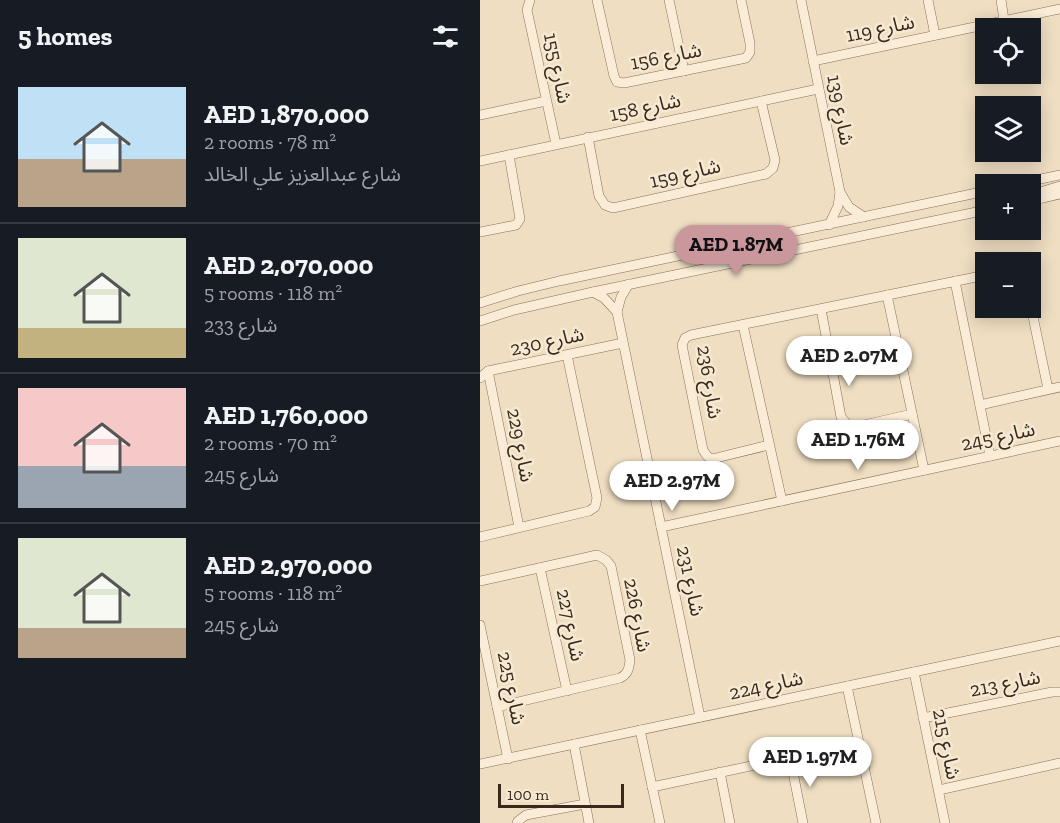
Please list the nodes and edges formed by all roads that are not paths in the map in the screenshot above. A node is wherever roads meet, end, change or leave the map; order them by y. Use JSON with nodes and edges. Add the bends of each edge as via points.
{"nodes":[{"id":1,"x":530,"y":0,"type":"edge"},
{"id":2,"x":597,"y":0,"type":"edge"},
{"id":3,"x":669,"y":0,"type":"edge"},
{"id":4,"x":741,"y":0,"type":"edge"},
{"id":5,"x":801,"y":0,"type":"edge"},
{"id":6,"x":928,"y":0,"type":"edge"},
{"id":7,"x":1001,"y":0,"type":"edge"},
{"id":8,"x":1060,"y":9,"type":"edge"},
{"id":9,"x":1004,"y":18,"type":"edge"},
{"id":10,"x":1014,"y":18,"type":"edge"},
{"id":11,"x":975,"y":26,"type":"edge"},
{"id":12,"x":935,"y":35,"type":"junction"},
{"id":13,"x":813,"y":61,"type":"junction"},
{"id":14,"x":684,"y":71,"type":"junction"},
{"id":15,"x":818,"y":89,"type":"junction"},
{"id":16,"x":546,"y":101,"type":"junction"},
{"id":17,"x":761,"y":101,"type":"junction"},
{"id":18,"x":480,"y":115,"type":"edge"},
{"id":19,"x":588,"y":137,"type":"junction"},
{"id":20,"x":556,"y":144,"type":"junction"},
{"id":21,"x":509,"y":154,"type":"junction"},
{"id":22,"x":480,"y":161,"type":"edge"},
{"id":23,"x":1060,"y":175,"type":"edge"},
{"id":24,"x":1041,"y":179,"type":"edge"},
{"id":25,"x":1060,"y":186,"type":"edge"},
{"id":26,"x":840,"y":192,"type":"junction"},
{"id":27,"x":1041,"y":192,"type":"edge"},
{"id":28,"x":975,"y":193,"type":"edge"},
{"id":29,"x":1060,"y":194,"type":"edge"},
{"id":30,"x":1041,"y":197,"type":"edge"},
{"id":31,"x":975,"y":212,"type":"edge"},
{"id":32,"x":864,"y":217,"type":"junction"},
{"id":33,"x":829,"y":225,"type":"junction"},
{"id":34,"x":480,"y":232,"type":"edge"},
{"id":35,"x":736,"y":244,"type":"junction"},
{"id":36,"x":719,"y":248,"type":"junction"},
{"id":37,"x":739,"y":261,"type":"junction"},
{"id":38,"x":723,"y":265,"type":"junction"},
{"id":39,"x":975,"y":277,"type":"edge"},
{"id":40,"x":955,"y":281,"type":"junction"},
{"id":41,"x":629,"y":284,"type":"junction"},
{"id":42,"x":593,"y":292,"type":"junction"},
{"id":43,"x":887,"y":295,"type":"junction"},
{"id":44,"x":480,"y":303,"type":"edge"},
{"id":45,"x":821,"y":309,"type":"junction"},
{"id":46,"x":616,"y":312,"type":"junction"},
{"id":47,"x":1033,"y":318,"type":"edge"},
{"id":48,"x":480,"y":321,"type":"edge"},
{"id":49,"x":743,"y":324,"type":"junction"},
{"id":50,"x":623,"y":343,"type":"junction"},
{"id":51,"x":567,"y":355,"type":"junction"},
{"id":52,"x":488,"y":371,"type":"junction"},
{"id":53,"x":480,"y":378,"type":"edge"},
{"id":54,"x":1060,"y":387,"type":"edge"},
{"id":55,"x":1048,"y":389,"type":"junction"},
{"id":56,"x":980,"y":405,"type":"junction"},
{"id":57,"x":912,"y":414,"type":"junction"},
{"id":58,"x":1060,"y":441,"type":"edge"},
{"id":59,"x":769,"y":445,"type":"junction"},
{"id":60,"x":990,"y":456,"type":"junction"},
{"id":61,"x":924,"y":470,"type":"junction"},
{"id":62,"x":782,"y":501,"type":"junction"},
{"id":63,"x":519,"y":526,"type":"junction"},
{"id":64,"x":661,"y":527,"type":"junction"},
{"id":65,"x":480,"y":537,"type":"edge"},
{"id":66,"x":540,"y":568,"type":"junction"},
{"id":67,"x":480,"y":581,"type":"edge"},
{"id":68,"x":480,"y":626,"type":"edge"},
{"id":69,"x":1060,"y":641,"type":"edge"},
{"id":70,"x":914,"y":672,"type":"junction"},
{"id":71,"x":847,"y":686,"type":"junction"},
{"id":72,"x":567,"y":691,"type":"junction"},
{"id":73,"x":1060,"y":692,"type":"edge"},
{"id":74,"x":497,"y":707,"type":"junction"},
{"id":75,"x":700,"y":717,"type":"junction"},
{"id":76,"x":923,"y":718,"type":"junction"},
{"id":77,"x":640,"y":730,"type":"junction"},
{"id":78,"x":859,"y":743,"type":"junction"},
{"id":79,"x":574,"y":744,"type":"junction"},
{"id":80,"x":790,"y":758,"type":"junction"},
{"id":81,"x":508,"y":759,"type":"junction"},
{"id":82,"x":1060,"y":763,"type":"edge"},
{"id":83,"x":480,"y":764,"type":"edge"},
{"id":84,"x":720,"y":772,"type":"junction"},
{"id":85,"x":652,"y":787,"type":"junction"},
{"id":86,"x":939,"y":790,"type":"junction"},
{"id":87,"x":585,"y":804,"type":"junction"},
{"id":88,"x":517,"y":823,"type":"edge"},
{"id":89,"x":589,"y":823,"type":"edge"},
{"id":90,"x":660,"y":823,"type":"edge"},
{"id":91,"x":730,"y":823,"type":"edge"},
{"id":92,"x":803,"y":823,"type":"edge"},
{"id":93,"x":876,"y":823,"type":"edge"},
{"id":94,"x":945,"y":823,"type":"edge"}],
"edges":[{"from":1,"to":16,"type":"street","name":"شارع 155","via":[[527,10]]},
{"from":2,"to":14,"type":"street","name":"شارع 156","via":[[617,82]]},
{"from":3,"to":14,"type":"street"},
{"from":4,"to":14,"type":"street","name":"شارع 156","via":[[750,43],[746,58]]},
{"from":5,"to":13,"type":"street","name":"شارع 139"},
{"from":6,"to":12,"type":"street"},
{"from":7,"to":9,"type":"street"},
{"from":8,"to":10,"type":"street","name":"شارع 119"},
{"from":11,"to":12,"type":"street","name":"شارع 119"},
{"from":12,"to":13,"type":"street","name":"شارع 119"},
{"from":13,"to":15,"type":"street","name":"شارع 139"},
{"from":15,"to":17,"type":"street","name":"شارع 158"},
{"from":15,"to":26,"type":"street","name":"شارع 139"},
{"from":16,"to":18,"type":"street"},
{"from":16,"to":20,"type":"street","name":"شارع 155"},
{"from":17,"to":19,"type":"street","name":"شارع 158"},
{"from":17,"to":19,"type":"street","name":"شارع 159","via":[[775,160],[766,174],[613,208],[605,205],[600,196]]},
{"from":19,"to":20,"type":"street","name":"شارع 158"},
{"from":20,"to":21,"type":"street","name":"شارع 158"},
{"from":21,"to":22,"type":"street","name":"شارع 158"},
{"from":21,"to":34,"type":"street","via":[[520,219],[516,225]]},
{"from":23,"to":24,"type":"street"},
{"from":25,"to":27,"type":"street"},
{"from":26,"to":32,"type":"street","name":"شارع 139","via":[[849,207]]},
{"from":26,"to":33,"type":"street","name":"شارع 139"},
{"from":28,"to":32,"type":"street"},
{"from":29,"to":30,"type":"street"},
{"from":31,"to":37,"type":"street"},
{"from":32,"to":33,"type":"street"},
{"from":33,"to":35,"type":"street"},
{"from":35,"to":36,"type":"street"},
{"from":35,"to":37,"type":"street","via":[[734,253]]},
{"from":36,"to":38,"type":"street","via":[[724,255]]},
{"from":36,"to":44,"type":"street","via":[[559,280]]},
{"from":37,"to":38,"type":"street"},
{"from":38,"to":41,"type":"street"},
{"from":39,"to":40,"type":"street","name":"شارع 236"},
{"from":40,"to":43,"type":"street","name":"شارع 236"},
{"from":40,"to":56,"type":"street"},
{"from":41,"to":42,"type":"street"},
{"from":41,"to":46,"type":"street"},
{"from":42,"to":46,"type":"street"},
{"from":42,"to":48,"type":"street"},
{"from":43,"to":45,"type":"street","name":"شارع 236"},
{"from":43,"to":57,"type":"street"},
{"from":45,"to":49,"type":"street","name":"شارع 236"},
{"from":45,"to":57,"type":"street","via":[[841,417],[855,427]]},
{"from":46,"to":50,"type":"street","name":"شارع 231"},
{"from":47,"to":55,"type":"street"},
{"from":49,"to":59,"type":"street"},
{"from":49,"to":59,"type":"street","name":"شارع 236","via":[[684,338],[682,345],[704,450],[712,459]]},
{"from":50,"to":51,"type":"street","name":"شارع 230"},
{"from":50,"to":64,"type":"street","name":"شارع 231"},
{"from":51,"to":52,"type":"street","name":"شارع 230"},
{"from":51,"to":63,"type":"street","via":[[597,498],[595,507]]},
{"from":52,"to":53,"type":"street","name":"شارع 230"},
{"from":52,"to":63,"type":"street","name":"شارع 229"},
{"from":54,"to":55,"type":"street"},
{"from":55,"to":56,"type":"street"},
{"from":56,"to":60,"type":"street"},
{"from":57,"to":61,"type":"street"},
{"from":58,"to":60,"type":"street","name":"شارع 245"},
{"from":59,"to":62,"type":"street"},
{"from":60,"to":61,"type":"street","name":"شارع 245"},
{"from":61,"to":62,"type":"street","name":"شارع 245"},
{"from":62,"to":64,"type":"street","name":"شارع 245"},
{"from":63,"to":65,"type":"street"},
{"from":64,"to":75,"type":"street","name":"شارع 231"},
{"from":66,"to":67,"type":"street","name":"شارع 226"},
{"from":66,"to":72,"type":"street","name":"شارع 227"},
{"from":66,"to":72,"type":"street","name":"شارع 226","via":[[597,555],[611,566],[629,666],[620,678]]},
{"from":68,"to":74,"type":"street","name":"شارع 225"},
{"from":69,"to":70,"type":"street","name":"شارع 224"},
{"from":70,"to":71,"type":"street","name":"شارع 224"},
{"from":70,"to":76,"type":"street","name":"شارع 215"},
{"from":71,"to":75,"type":"street","name":"شارع 224"},
{"from":71,"to":78,"type":"street"},
{"from":72,"to":74,"type":"street","name":"شارع 226"},
{"from":73,"to":76,"type":"street","name":"شارع 213"},
{"from":74,"to":81,"type":"street","name":"شارع 225"},
{"from":75,"to":77,"type":"street","name":"شارع 224"},
{"from":76,"to":86,"type":"street","name":"شارع 215"},
{"from":77,"to":79,"type":"street","name":"شارع 224"},
{"from":77,"to":85,"type":"street"},
{"from":78,"to":80,"type":"street"},
{"from":78,"to":93,"type":"street"},
{"from":79,"to":81,"type":"street","name":"شارع 224"},
{"from":79,"to":87,"type":"street"},
{"from":80,"to":84,"type":"street"},
{"from":80,"to":92,"type":"street"},
{"from":81,"to":83,"type":"street","name":"شارع 224"},
{"from":82,"to":86,"type":"street"},
{"from":84,"to":85,"type":"street"},
{"from":84,"to":91,"type":"street"},
{"from":85,"to":90,"type":"street"},
{"from":86,"to":94,"type":"street","name":"شارع 215"},
{"from":87,"to":88,"type":"street","via":[[526,815]]},
{"from":87,"to":89,"type":"street"}]}
